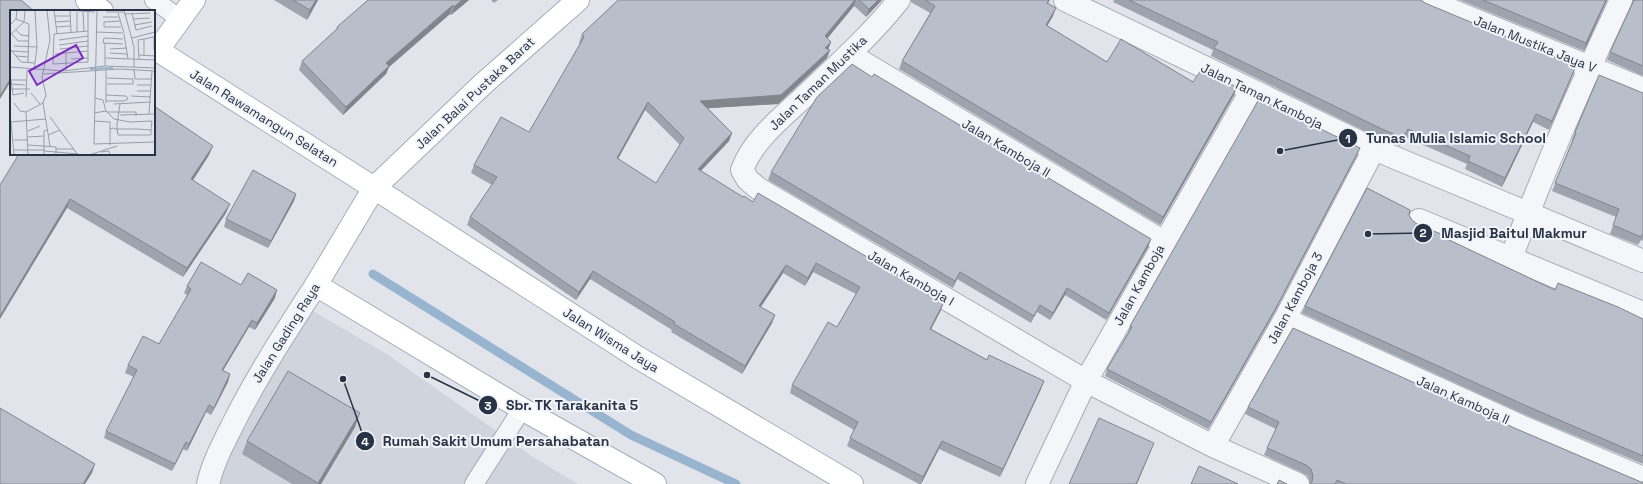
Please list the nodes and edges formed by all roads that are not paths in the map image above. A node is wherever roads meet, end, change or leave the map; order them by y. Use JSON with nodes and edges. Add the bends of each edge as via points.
{"nodes":[{"id":1,"x":87,"y":0,"type":"edge"},
{"id":2,"x":154,"y":0,"type":"edge"},
{"id":3,"x":194,"y":0,"type":"edge"},
{"id":4,"x":578,"y":0,"type":"edge"},
{"id":5,"x":899,"y":0,"type":"edge"},
{"id":6,"x":1427,"y":0,"type":"edge"},
{"id":7,"x":1621,"y":0,"type":"edge"},
{"id":8,"x":1074,"y":2,"type":"edge"},
{"id":9,"x":101,"y":10,"type":"edge"},
{"id":10,"x":180,"y":19,"type":"junction"},
{"id":11,"x":156,"y":49,"type":"edge"},
{"id":12,"x":849,"y":54,"type":"junction"},
{"id":13,"x":1589,"y":66,"type":"junction"},
{"id":14,"x":1643,"y":89,"type":"edge"},
{"id":15,"x":1251,"y":91,"type":"junction"},
{"id":16,"x":1374,"y":149,"type":"junction"},
{"id":17,"x":742,"y":170,"type":"joint"},
{"id":18,"x":374,"y":188,"type":"junction"},
{"id":19,"x":1527,"y":214,"type":"junction"},
{"id":20,"x":1419,"y":220,"type":"dead end"},
{"id":21,"x":1164,"y":242,"type":"junction"},
{"id":22,"x":1511,"y":258,"type":"junction"},
{"id":23,"x":1643,"y":261,"type":"edge"},
{"id":24,"x":316,"y":285,"type":"junction"},
{"id":25,"x":1643,"y":312,"type":"edge"},
{"id":26,"x":1284,"y":319,"type":"junction"},
{"id":27,"x":1086,"y":381,"type":"junction"},
{"id":28,"x":522,"y":409,"type":"junction"},
{"id":29,"x":1213,"y":446,"type":"junction"},
{"id":30,"x":1643,"y":478,"type":"edge"},
{"id":31,"x":480,"y":482,"type":"edge"},
{"id":32,"x":208,"y":484,"type":"edge"},
{"id":33,"x":655,"y":484,"type":"edge"},
{"id":34,"x":852,"y":484,"type":"edge"},
{"id":35,"x":1037,"y":484,"type":"edge"},
{"id":36,"x":1298,"y":484,"type":"edge"}],
"edges":[{"from":1,"to":9,"type":"street"},
{"from":2,"to":10,"type":"lane"},
{"from":3,"to":10,"type":"street"},
{"from":4,"to":18,"type":"street","name":"Jalan Balai Pustaka Barat","via":[[483,84]]},
{"from":5,"to":12,"type":"street","name":"Jalan Taman Mustika"},
{"from":6,"to":13,"type":"street","name":"Jalan Mustika Jaya V"},
{"from":7,"to":13,"type":"street"},
{"from":8,"to":15,"type":"street","name":"Jalan Taman Kamboja"},
{"from":10,"to":11,"type":"street"},
{"from":11,"to":18,"type":"street","name":"Jalan Rawamangun Selatan"},
{"from":12,"to":17,"type":"street","name":"Jalan Taman Mustika","via":[[774,126],[752,150]]},
{"from":12,"to":21,"type":"street","name":"Jalan Kamboja II"},
{"from":13,"to":14,"type":"street","name":"Jalan Mustika Jaya V"},
{"from":13,"to":19,"type":"street"},
{"from":15,"to":16,"type":"street","name":"Jalan Taman Kamboja"},
{"from":15,"to":21,"type":"street","name":"Jalan Kamboja"},
{"from":16,"to":19,"type":"street","name":"Jalan Taman Kamboja"},
{"from":16,"to":26,"type":"street","name":"Jalan Kamboja 3"},
{"from":17,"to":27,"type":"street","name":"Jalan Kamboja I","via":[[748,180],[759,188]]},
{"from":18,"to":24,"type":"street","name":"Jalan Gading Raya"},
{"from":18,"to":34,"type":"street","name":"Jalan Wisma Jaya","via":[[637,357]]},
{"from":19,"to":22,"type":"street"},
{"from":19,"to":23,"type":"street","name":"Jalan Taman Kamboja"},
{"from":20,"to":22,"type":"street"},
{"from":21,"to":27,"type":"street","name":"Jalan Kamboja"},
{"from":22,"to":25,"type":"street"},
{"from":24,"to":28,"type":"street"},
{"from":24,"to":32,"type":"street","name":"Jalan Gading Raya","via":[[250,390],[212,469]]},
{"from":26,"to":29,"type":"street","name":"Jalan Kamboja 3"},
{"from":26,"to":30,"type":"street","name":"Jalan Kamboja II"},
{"from":27,"to":29,"type":"street"},
{"from":27,"to":35,"type":"street","name":"Jalan Kamboja"},
{"from":28,"to":31,"type":"lane"},
{"from":28,"to":33,"type":"street"},
{"from":29,"to":36,"type":"street"}]}
